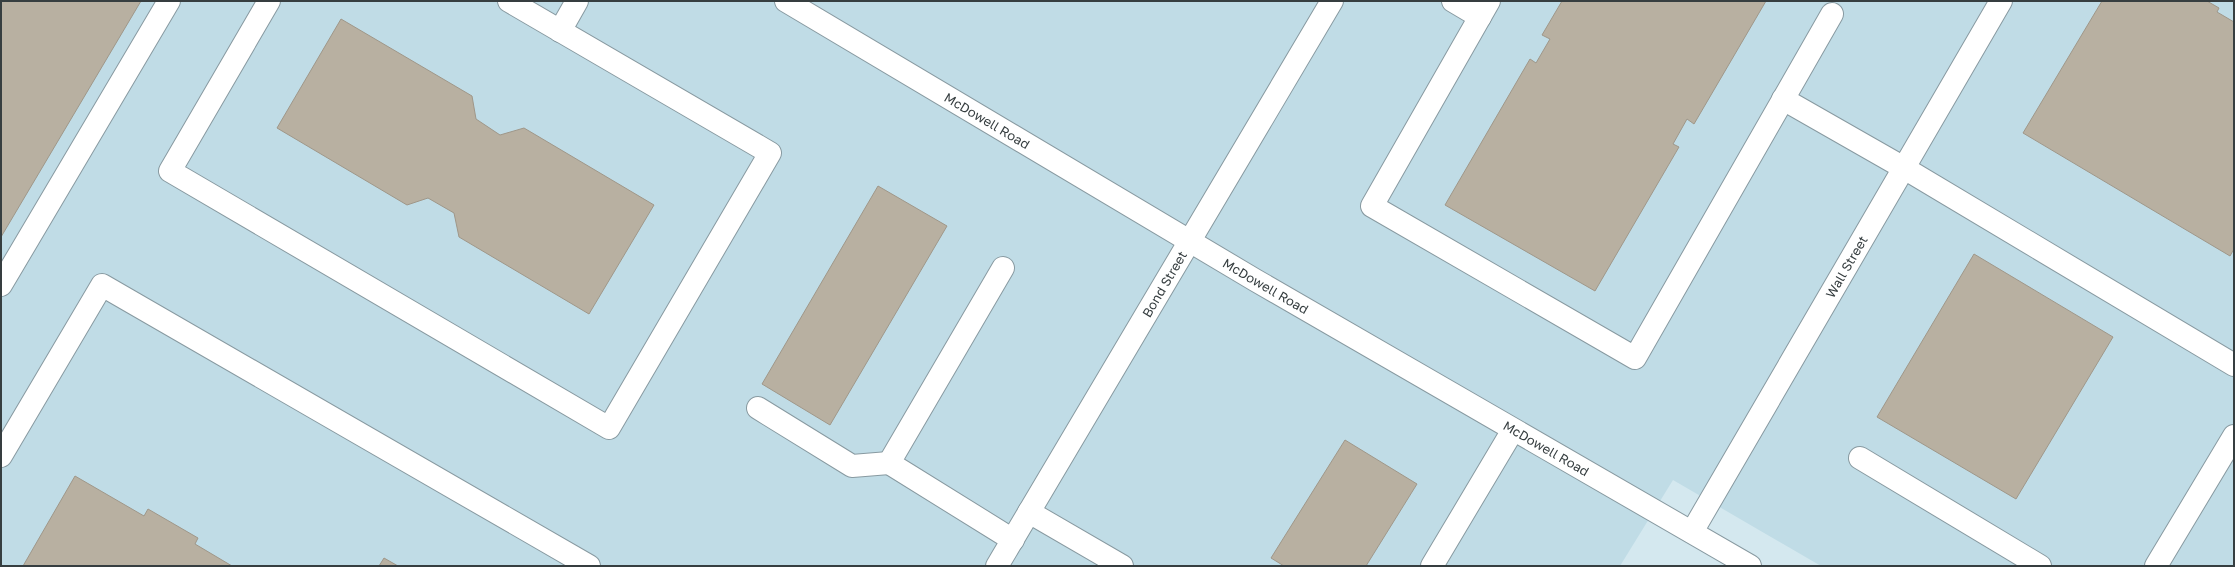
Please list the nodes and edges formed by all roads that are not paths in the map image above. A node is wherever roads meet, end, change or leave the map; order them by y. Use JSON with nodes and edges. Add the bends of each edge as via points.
{"nodes":[{"id":1,"x":169,"y":1,"type":"edge"},
{"id":2,"x":269,"y":1,"type":"edge"},
{"id":3,"x":509,"y":1,"type":"edge"},
{"id":4,"x":577,"y":1,"type":"edge"},
{"id":5,"x":786,"y":1,"type":"edge"},
{"id":6,"x":1332,"y":1,"type":"edge"},
{"id":7,"x":1453,"y":1,"type":"edge"},
{"id":8,"x":2001,"y":1,"type":"edge"},
{"id":9,"x":1485,"y":9,"type":"edge"},
{"id":10,"x":1832,"y":14,"type":"dead end"},
{"id":11,"x":560,"y":31,"type":"junction"},
{"id":12,"x":1783,"y":99,"type":"junction"},
{"id":13,"x":1904,"y":168,"type":"junction"},
{"id":14,"x":1189,"y":241,"type":"junction"},
{"id":15,"x":1003,"y":268,"type":"dead end"},
{"id":16,"x":1,"y":285,"type":"edge"},
{"id":17,"x":2234,"y":365,"type":"edge"},
{"id":18,"x":758,"y":408,"type":"dead end"},
{"id":19,"x":1513,"y":430,"type":"junction"},
{"id":20,"x":2234,"y":436,"type":"edge"},
{"id":21,"x":1,"y":456,"type":"edge"},
{"id":22,"x":1860,"y":458,"type":"dead end"},
{"id":23,"x":889,"y":463,"type":"junction"},
{"id":24,"x":1029,"y":512,"type":"junction"},
{"id":25,"x":1692,"y":532,"type":"junction"},
{"id":26,"x":1013,"y":540,"type":"junction"},
{"id":27,"x":589,"y":566,"type":"edge"},
{"id":28,"x":997,"y":566,"type":"edge"},
{"id":29,"x":1122,"y":566,"type":"edge"},
{"id":30,"x":1432,"y":566,"type":"edge"},
{"id":31,"x":1750,"y":566,"type":"edge"},
{"id":32,"x":2040,"y":566,"type":"edge"},
{"id":33,"x":2156,"y":566,"type":"edge"}],
"edges":[{"from":1,"to":16,"type":"street"},
{"from":2,"to":11,"type":"street","via":[[170,171],[609,428],[770,153]]},
{"from":3,"to":11,"type":"street"},
{"from":4,"to":11,"type":"street"},
{"from":5,"to":14,"type":"street","name":"McDowell Road"},
{"from":6,"to":14,"type":"street","name":"Bond Street"},
{"from":7,"to":9,"type":"street"},
{"from":8,"to":13,"type":"street","name":"Wall Street"},
{"from":9,"to":12,"type":"street","via":[[1372,206],[1635,358]]},
{"from":10,"to":12,"type":"street"},
{"from":12,"to":13,"type":"street"},
{"from":13,"to":17,"type":"street"},
{"from":13,"to":25,"type":"street","name":"Wall Street"},
{"from":14,"to":19,"type":"street","name":"McDowell Road"},
{"from":14,"to":24,"type":"street","name":"Bond Street"},
{"from":15,"to":23,"type":"street"},
{"from":18,"to":23,"type":"street","via":[[852,466]]},
{"from":19,"to":25,"type":"street","name":"McDowell Road"},
{"from":19,"to":30,"type":"street"},
{"from":20,"to":33,"type":"street"},
{"from":21,"to":27,"type":"street","via":[[102,285]]},
{"from":22,"to":32,"type":"street"},
{"from":23,"to":26,"type":"street"},
{"from":24,"to":26,"type":"street","name":"Bond Street"},
{"from":24,"to":29,"type":"street"},
{"from":25,"to":31,"type":"street","name":"McDowell Road"},
{"from":26,"to":28,"type":"street","name":"Bond Street"}]}
